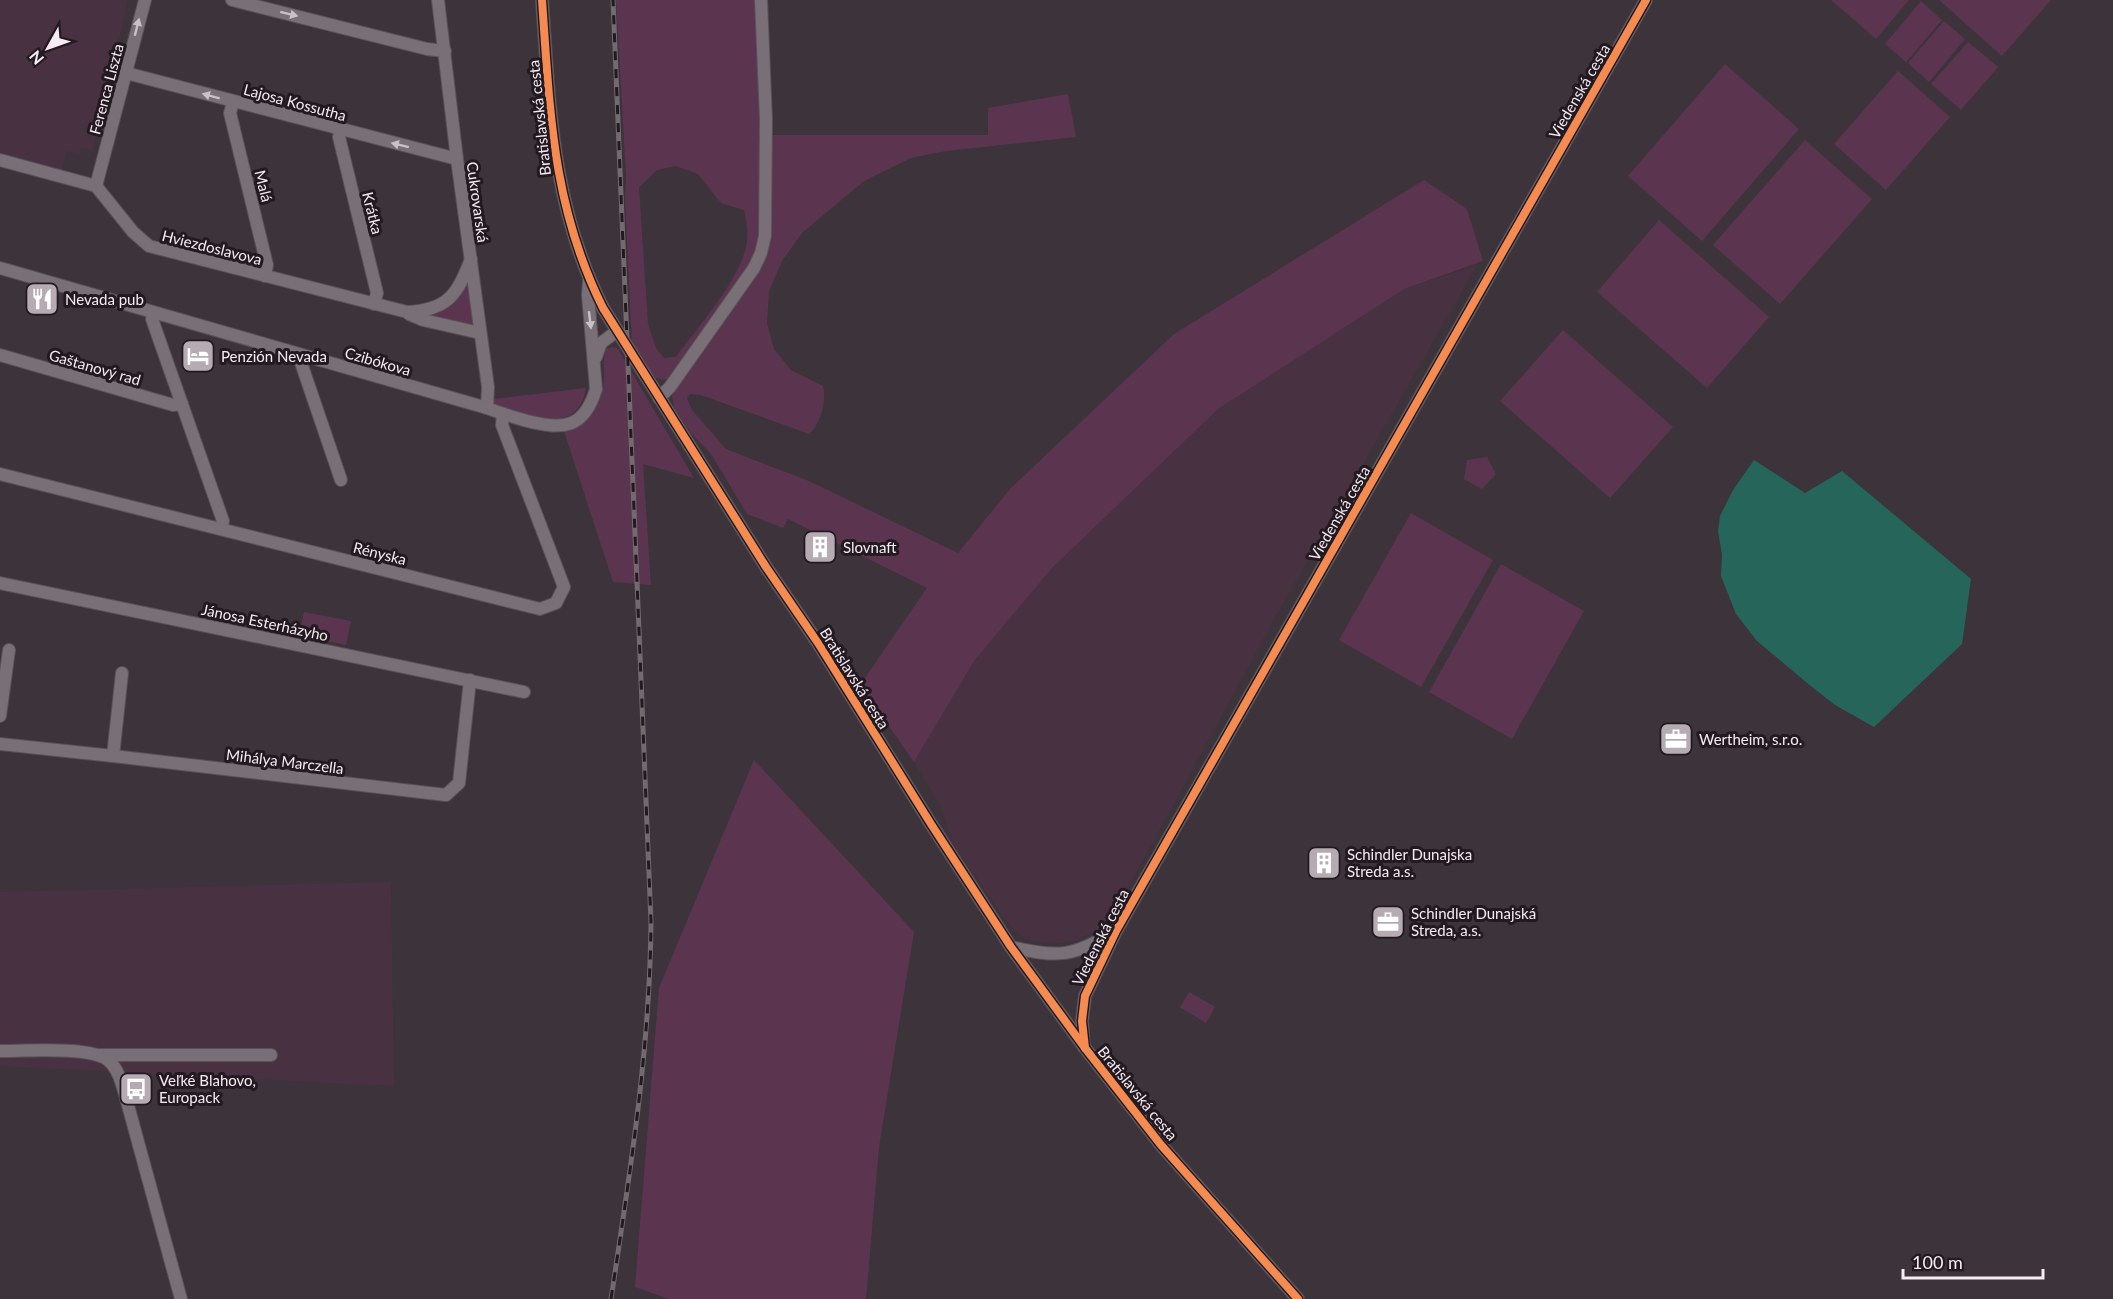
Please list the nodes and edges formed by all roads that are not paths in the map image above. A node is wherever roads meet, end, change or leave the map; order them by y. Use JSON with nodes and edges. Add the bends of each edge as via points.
{"nodes":[{"id":1,"x":145,"y":0,"type":"edge"},
{"id":2,"x":232,"y":0,"type":"edge"},
{"id":3,"x":438,"y":0,"type":"edge"},
{"id":4,"x":542,"y":0,"type":"edge"},
{"id":5,"x":761,"y":0,"type":"edge"},
{"id":6,"x":1646,"y":0,"type":"edge"},
{"id":7,"x":445,"y":51,"type":"junction"},
{"id":8,"x":126,"y":73,"type":"junction"},
{"id":9,"x":233,"y":102,"type":"junction"},
{"id":10,"x":340,"y":130,"type":"junction"},
{"id":11,"x":457,"y":159,"type":"junction"},
{"id":12,"x":0,"y":160,"type":"edge"},
{"id":13,"x":96,"y":186,"type":"junction"},
{"id":14,"x":471,"y":259,"type":"junction"},
{"id":15,"x":0,"y":267,"type":"edge"},
{"id":16,"x":265,"y":276,"type":"junction"},
{"id":17,"x":589,"y":280,"type":"junction"},
{"id":18,"x":374,"y":304,"type":"junction"},
{"id":19,"x":153,"y":312,"type":"junction"},
{"id":20,"x":406,"y":312,"type":"junction"},
{"id":21,"x":617,"y":331,"type":"junction"},
{"id":22,"x":480,"y":333,"type":"junction"},
{"id":23,"x":298,"y":354,"type":"junction"},
{"id":24,"x":0,"y":355,"type":"edge"},
{"id":25,"x":595,"y":359,"type":"junction"},
{"id":26,"x":659,"y":398,"type":"junction"},
{"id":27,"x":182,"y":404,"type":"junction"},
{"id":28,"x":487,"y":408,"type":"junction"},
{"id":29,"x":503,"y":414,"type":"junction"},
{"id":30,"x":0,"y":474,"type":"edge"},
{"id":31,"x":341,"y":480,"type":"dead end"},
{"id":32,"x":221,"y":528,"type":"junction"},
{"id":33,"x":0,"y":583,"type":"edge"},
{"id":34,"x":9,"y":650,"type":"dead end"},
{"id":35,"x":122,"y":673,"type":"dead end"},
{"id":36,"x":470,"y":680,"type":"junction"},
{"id":37,"x":524,"y":692,"type":"dead end"},
{"id":38,"x":0,"y":716,"type":"edge"},
{"id":39,"x":0,"y":744,"type":"edge"},
{"id":40,"x":113,"y":756,"type":"junction"},
{"id":41,"x":1116,"y":931,"type":"junction"},
{"id":42,"x":1011,"y":947,"type":"junction"},
{"id":43,"x":1084,"y":1048,"type":"junction"},
{"id":44,"x":0,"y":1051,"type":"edge"},
{"id":45,"x":99,"y":1055,"type":"junction"},
{"id":46,"x":271,"y":1055,"type":"dead end"},
{"id":47,"x":181,"y":1299,"type":"edge"},
{"id":48,"x":1298,"y":1299,"type":"edge"}],
"edges":[{"from":8,"to":1,"type":"street","name":"Ferenca Liszta","one_way":true},
{"from":2,"to":7,"type":"street","one_way":true,"via":[[427,50]]},
{"from":3,"to":7,"type":"street","name":"Cukrovarská"},
{"from":4,"to":17,"type":"street","name":"Bratislavská cesta","via":[[556,166]]},
{"from":5,"to":26,"type":"street","via":[[766,211],[761,254],[739,291]]},
{"from":6,"to":41,"type":"street","name":"Viedenská cesta"},
{"from":7,"to":11,"type":"street","name":"Cukrovarská"},
{"from":9,"to":8,"type":"street","name":"Lajosa Kossutha","one_way":true},
{"from":8,"to":13,"type":"street","name":"Ferenca Liszta"},
{"from":9,"to":10,"type":"street","name":"Lajosa Kossutha"},
{"from":9,"to":16,"type":"street","name":"Malá","via":[[230,113],[267,265]]},
{"from":11,"to":10,"type":"street","name":"Lajosa Kossutha","one_way":true},
{"from":10,"to":18,"type":"street","name":"Krátka","via":[[377,293]]},
{"from":11,"to":14,"type":"street","name":"Cukrovarská"},
{"from":12,"to":13,"type":"street"},
{"from":13,"to":16,"type":"street","name":"Hviezdoslavova","via":[[149,246]]},
{"from":14,"to":20,"type":"street","name":"Hviezdoslavova","via":[[465,276],[449,298],[426,311]]},
{"from":14,"to":22,"type":"street","name":"Cukrovarská"},
{"from":15,"to":19,"type":"street","name":"Czibókova"},
{"from":16,"to":18,"type":"street","name":"Hviezdoslavova"},
{"from":17,"to":21,"type":"street","name":"Bratislavská cesta"},
{"from":17,"to":25,"type":"street","name":"Czibókova","one_way":true},
{"from":18,"to":20,"type":"street","name":"Hviezdoslavova"},
{"from":19,"to":23,"type":"street","name":"Czibókova"},
{"from":19,"to":27,"type":"street","via":[[152,319]]},
{"from":20,"to":22,"type":"street","name":"Hviezdoslavova","via":[[423,320]]},
{"from":21,"to":25,"type":"street","via":[[601,342]]},
{"from":21,"to":26,"type":"street","name":"Bratislavská cesta"},
{"from":22,"to":28,"type":"street","name":"Cukrovarská"},
{"from":23,"to":28,"type":"street","name":"Czibókova"},
{"from":23,"to":31,"type":"street"},
{"from":24,"to":27,"type":"street","name":"Gaštanový rad","via":[[173,405]]},
{"from":25,"to":29,"type":"street","name":"Czibókova","via":[[597,380],[593,399],[582,416],[571,423],[558,427]]},
{"from":26,"to":42,"type":"street","name":"Bratislavská cesta"},
{"from":27,"to":32,"type":"street","via":[[224,521]]},
{"from":28,"to":29,"type":"street","name":"Czibókova"},
{"from":29,"to":32,"type":"street","name":"Rényska","via":[[502,425],[564,587],[556,603],[540,609]]},
{"from":30,"to":32,"type":"street","name":"Rényska"},
{"from":33,"to":36,"type":"street","name":"Jánosa Esterházyho"},
{"from":34,"to":38,"type":"street"},
{"from":35,"to":40,"type":"street"},
{"from":36,"to":37,"type":"street","name":"Jánosa Esterházyho"},
{"from":36,"to":40,"type":"street","name":"Mihálya Marczella","via":[[459,783],[446,795]]},
{"from":39,"to":40,"type":"street","name":"Mihálya Marczella"},
{"from":41,"to":42,"type":"street","name":"Viedenská cesta","via":[[1089,947],[1066,954],[1050,955]]},
{"from":41,"to":43,"type":"street","name":"Viedenská cesta","via":[[1085,996]]},
{"from":42,"to":43,"type":"street","name":"Bratislavská cesta"},
{"from":43,"to":48,"type":"street","name":"Bratislavská cesta","via":[[1161,1145]]},
{"from":44,"to":45,"type":"street"},
{"from":45,"to":46,"type":"street"},
{"from":45,"to":47,"type":"street","via":[[108,1060],[119,1076]]}]}
